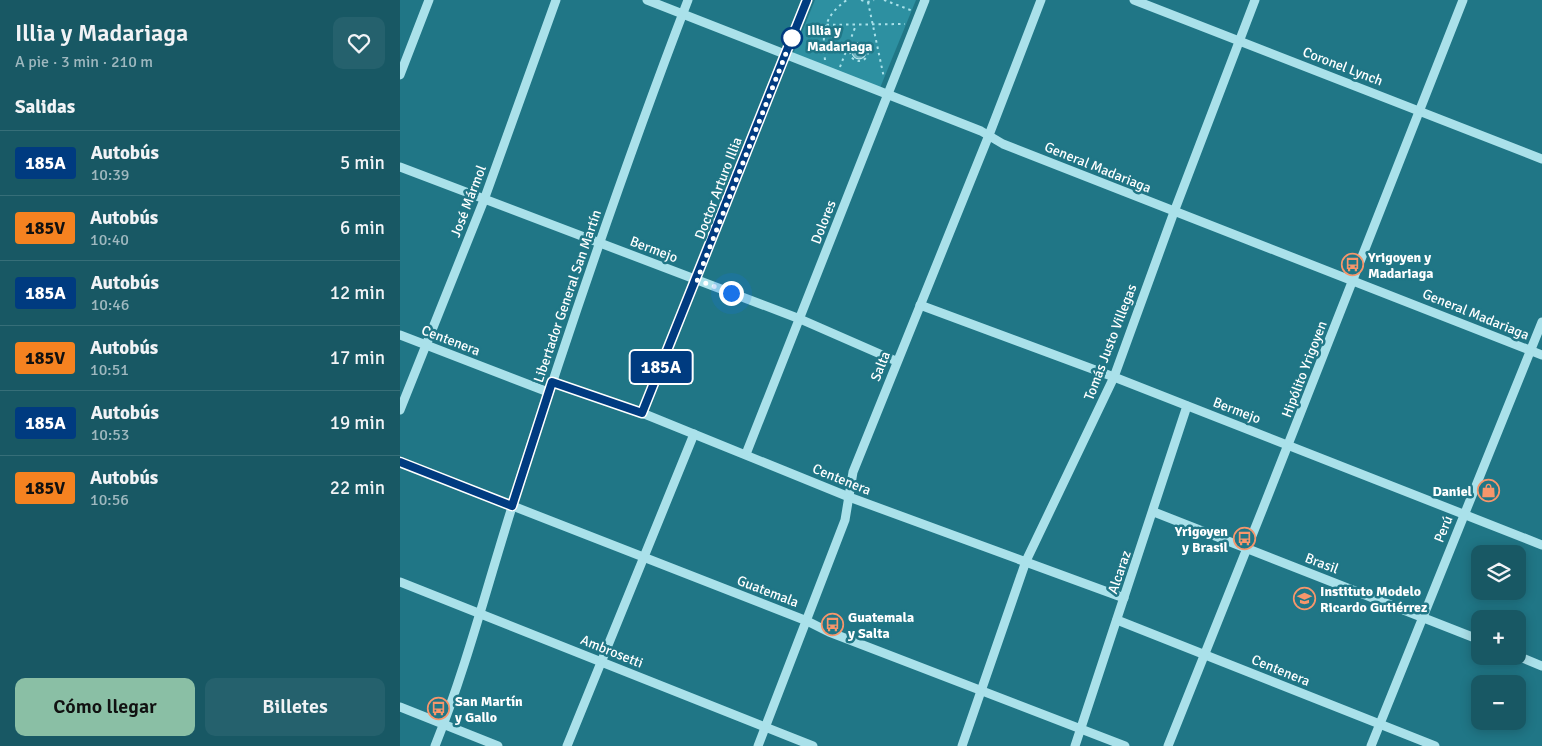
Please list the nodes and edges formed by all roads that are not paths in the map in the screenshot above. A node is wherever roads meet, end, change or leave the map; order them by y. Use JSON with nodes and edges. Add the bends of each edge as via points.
{"nodes":[{"id":1,"x":429,"y":0,"type":"edge"},
{"id":2,"x":556,"y":0,"type":"edge"},
{"id":3,"x":647,"y":0,"type":"edge"},
{"id":4,"x":688,"y":0,"type":"edge"},
{"id":5,"x":807,"y":0,"type":"edge"},
{"id":6,"x":925,"y":0,"type":"edge"},
{"id":7,"x":1041,"y":0,"type":"edge"},
{"id":8,"x":1134,"y":0,"type":"edge"},
{"id":9,"x":1255,"y":0,"type":"edge"},
{"id":10,"x":1463,"y":0,"type":"edge"},
{"id":11,"x":683,"y":14,"type":"junction"},
{"id":12,"x":1238,"y":40,"type":"junction"},
{"id":13,"x":785,"y":55,"type":"junction"},
{"id":14,"x":400,"y":75,"type":"edge"},
{"id":15,"x":888,"y":95,"type":"junction"},
{"id":16,"x":1420,"y":111,"type":"junction"},
{"id":17,"x":989,"y":135,"type":"junction"},
{"id":18,"x":1542,"y":159,"type":"edge"},
{"id":19,"x":400,"y":167,"type":"edge"},
{"id":20,"x":484,"y":200,"type":"junction"},
{"id":21,"x":1174,"y":212,"type":"junction"},
{"id":22,"x":600,"y":242,"type":"junction"},
{"id":23,"x":697,"y":280,"type":"junction"},
{"id":24,"x":1352,"y":280,"type":"junction"},
{"id":25,"x":920,"y":305,"type":"junction"},
{"id":26,"x":800,"y":319,"type":"junction"},
{"id":27,"x":1542,"y":322,"type":"edge"},
{"id":28,"x":400,"y":335,"type":"edge"},
{"id":29,"x":427,"y":345,"type":"junction"},
{"id":30,"x":1531,"y":350,"type":"junction"},
{"id":31,"x":1542,"y":355,"type":"edge"},
{"id":32,"x":896,"y":361,"type":"junction"},
{"id":33,"x":1114,"y":377,"type":"junction"},
{"id":34,"x":552,"y":382,"type":"junction"},
{"id":35,"x":548,"y":392,"type":"junction"},
{"id":36,"x":1187,"y":406,"type":"junction"},
{"id":37,"x":400,"y":410,"type":"edge"},
{"id":38,"x":642,"y":413,"type":"junction"},
{"id":39,"x":694,"y":434,"type":"junction"},
{"id":40,"x":1290,"y":445,"type":"junction"},
{"id":41,"x":746,"y":454,"type":"junction"},
{"id":42,"x":400,"y":462,"type":"edge"},
{"id":43,"x":849,"y":497,"type":"junction"},
{"id":44,"x":512,"y":506,"type":"junction"},
{"id":45,"x":1154,"y":512,"type":"junction"},
{"id":46,"x":1464,"y":514,"type":"junction"},
{"id":47,"x":1542,"y":545,"type":"edge"},
{"id":48,"x":1246,"y":549,"type":"junction"},
{"id":49,"x":644,"y":558,"type":"junction"},
{"id":50,"x":1026,"y":561,"type":"junction"},
{"id":51,"x":400,"y":582,"type":"edge"},
{"id":52,"x":1124,"y":598,"type":"junction"},
{"id":53,"x":479,"y":612,"type":"junction"},
{"id":54,"x":1423,"y":617,"type":"junction"},
{"id":55,"x":1117,"y":620,"type":"junction"},
{"id":56,"x":807,"y":621,"type":"junction"},
{"id":57,"x":1471,"y":636,"type":"edge"},
{"id":58,"x":1205,"y":654,"type":"junction"},
{"id":59,"x":1526,"y":659,"type":"edge"},
{"id":60,"x":602,"y":662,"type":"junction"},
{"id":61,"x":1542,"y":666,"type":"edge"},
{"id":62,"x":981,"y":690,"type":"junction"},
{"id":63,"x":400,"y":707,"type":"edge"},
{"id":64,"x":444,"y":724,"type":"junction"},
{"id":65,"x":1380,"y":724,"type":"junction"},
{"id":66,"x":765,"y":728,"type":"junction"},
{"id":67,"x":1080,"y":728,"type":"junction"},
{"id":68,"x":435,"y":746,"type":"edge"},
{"id":69,"x":498,"y":746,"type":"edge"},
{"id":70,"x":567,"y":746,"type":"edge"},
{"id":71,"x":758,"y":746,"type":"edge"},
{"id":72,"x":813,"y":746,"type":"edge"},
{"id":73,"x":962,"y":746,"type":"edge"},
{"id":74,"x":1075,"y":746,"type":"edge"},
{"id":75,"x":1125,"y":746,"type":"edge"},
{"id":76,"x":1168,"y":746,"type":"edge"},
{"id":77,"x":1371,"y":746,"type":"edge"},
{"id":78,"x":1435,"y":746,"type":"edge"}],
"edges":[{"from":1,"to":14,"type":"street"},
{"from":2,"to":20,"type":"street","name":"José Mármol"},
{"from":3,"to":11,"type":"street","name":"General Madariaga"},
{"from":4,"to":11,"type":"street","name":"Libertador General San Martín"},
{"from":5,"to":13,"type":"street","name":"Doctor Arturo Illia"},
{"from":6,"to":15,"type":"street","name":"Dolores"},
{"from":7,"to":17,"type":"street","name":"Salta"},
{"from":8,"to":12,"type":"street","name":"Coronel Lynch"},
{"from":9,"to":12,"type":"street","name":"Tomás Justo Villegas"},
{"from":10,"to":16,"type":"street","name":"Hipólito Yrigoyen"},
{"from":11,"to":13,"type":"street","name":"General Madariaga"},
{"from":11,"to":22,"type":"street","name":"Libertador General San Martín"},
{"from":12,"to":16,"type":"street","name":"Coronel Lynch"},
{"from":12,"to":21,"type":"street","name":"Tomás Justo Villegas"},
{"from":13,"to":15,"type":"street","name":"General Madariaga"},
{"from":13,"to":23,"type":"street","name":"Doctor Arturo Illia"},
{"from":15,"to":17,"type":"street","name":"General Madariaga"},
{"from":15,"to":26,"type":"street","name":"Dolores"},
{"from":16,"to":18,"type":"street","name":"Coronel Lynch"},
{"from":16,"to":24,"type":"street","name":"Hipólito Yrigoyen"},
{"from":17,"to":21,"type":"street","name":"General Madariaga","via":[[1003,144]]},
{"from":17,"to":25,"type":"street","name":"Salta"},
{"from":19,"to":20,"type":"street","name":"Bermejo"},
{"from":20,"to":22,"type":"street","name":"Bermejo"},
{"from":20,"to":29,"type":"street","name":"José Mármol"},
{"from":21,"to":24,"type":"street","name":"General Madariaga"},
{"from":21,"to":33,"type":"street","name":"Tomás Justo Villegas"},
{"from":22,"to":23,"type":"street","name":"Bermejo"},
{"from":22,"to":34,"type":"street","name":"Libertador General San Martín"},
{"from":23,"to":26,"type":"street","name":"Bermejo"},
{"from":23,"to":38,"type":"street","name":"Doctor Arturo Illia"},
{"from":24,"to":30,"type":"street","name":"General Madariaga"},
{"from":24,"to":40,"type":"street","name":"Hipólito Yrigoyen"},
{"from":25,"to":32,"type":"street","name":"Salta"},
{"from":25,"to":33,"type":"street","name":"Bermejo"},
{"from":26,"to":32,"type":"street","name":"Bermejo"},
{"from":26,"to":41,"type":"street","name":"Dolores"},
{"from":27,"to":30,"type":"street","name":"Perú"},
{"from":28,"to":29,"type":"street","name":"Centenera"},
{"from":29,"to":35,"type":"street","name":"Centenera"},
{"from":29,"to":37,"type":"street","name":"José Mármol"},
{"from":30,"to":31,"type":"street","name":"General Madariaga"},
{"from":30,"to":46,"type":"street","name":"Perú"},
{"from":32,"to":43,"type":"street","name":"Salta","via":[[853,472]]},
{"from":33,"to":36,"type":"street","name":"Bermejo"},
{"from":33,"to":50,"type":"street","name":"Tomás Justo Villegas"},
{"from":34,"to":35,"type":"street","name":"Libertador General San Martín"},
{"from":34,"to":38,"type":"street","name":"Centenera"},
{"from":35,"to":44,"type":"street","name":"Libertador General San Martín"},
{"from":36,"to":40,"type":"street","name":"Bermejo"},
{"from":36,"to":45,"type":"street","name":"Alcaraz"},
{"from":38,"to":39,"type":"street","name":"Centenera"},
{"from":39,"to":41,"type":"street","name":"Centenera"},
{"from":39,"to":49,"type":"street"},
{"from":40,"to":46,"type":"street","name":"Bermejo"},
{"from":40,"to":48,"type":"street","name":"Hipólito Yrigoyen"},
{"from":41,"to":43,"type":"street","name":"Centenera"},
{"from":42,"to":44,"type":"street","name":"Guatemala"},
{"from":43,"to":50,"type":"street","name":"Centenera"},
{"from":43,"to":56,"type":"street","name":"Salta","via":[[848,510]]},
{"from":44,"to":49,"type":"street","name":"Guatemala"},
{"from":44,"to":53,"type":"street","name":"Libertador General San Martín"},
{"from":45,"to":48,"type":"street","name":"Brasil"},
{"from":45,"to":52,"type":"street","name":"Alcaraz"},
{"from":46,"to":47,"type":"street","name":"Bermejo"},
{"from":46,"to":54,"type":"street","name":"Perú"},
{"from":48,"to":54,"type":"street","name":"Brasil"},
{"from":48,"to":58,"type":"street","name":"Hipólito Yrigoyen"},
{"from":49,"to":56,"type":"street","name":"Guatemala"},
{"from":49,"to":60,"type":"street"},
{"from":50,"to":52,"type":"street","name":"Centenera"},
{"from":50,"to":62,"type":"street","name":"Tomás Justo Villegas"},
{"from":51,"to":53,"type":"street","name":"Ambrosetti"},
{"from":52,"to":55,"type":"street","name":"Alcaraz"},
{"from":53,"to":60,"type":"street","name":"Ambrosetti"},
{"from":53,"to":64,"type":"street","name":"Libertador General San Martín"},
{"from":54,"to":57,"type":"street","name":"Brasil"},
{"from":54,"to":65,"type":"street","name":"Perú"},
{"from":55,"to":58,"type":"street","name":"Centenera"},
{"from":55,"to":67,"type":"street","name":"Alcaraz"},
{"from":56,"to":62,"type":"street","name":"Guatemala"},
{"from":56,"to":66,"type":"street","name":"Salta"},
{"from":58,"to":65,"type":"street","name":"Centenera"},
{"from":58,"to":76,"type":"street","name":"Hipólito Yrigoyen"},
{"from":59,"to":61,"type":"street"},
{"from":60,"to":66,"type":"street","name":"Ambrosetti"},
{"from":60,"to":70,"type":"street"},
{"from":62,"to":67,"type":"street","name":"Guatemala"},
{"from":62,"to":73,"type":"street","name":"Tomás Justo Villegas"},
{"from":63,"to":64,"type":"street"},
{"from":64,"to":68,"type":"street","name":"Libertador General San Martín"},
{"from":64,"to":69,"type":"street"},
{"from":65,"to":77,"type":"street","name":"Perú"},
{"from":65,"to":78,"type":"street","name":"Centenera"},
{"from":66,"to":71,"type":"street","name":"Salta"},
{"from":66,"to":72,"type":"street","name":"Ambrosetti"},
{"from":67,"to":74,"type":"street","name":"Alcaraz"},
{"from":67,"to":75,"type":"street","name":"Guatemala"}]}
